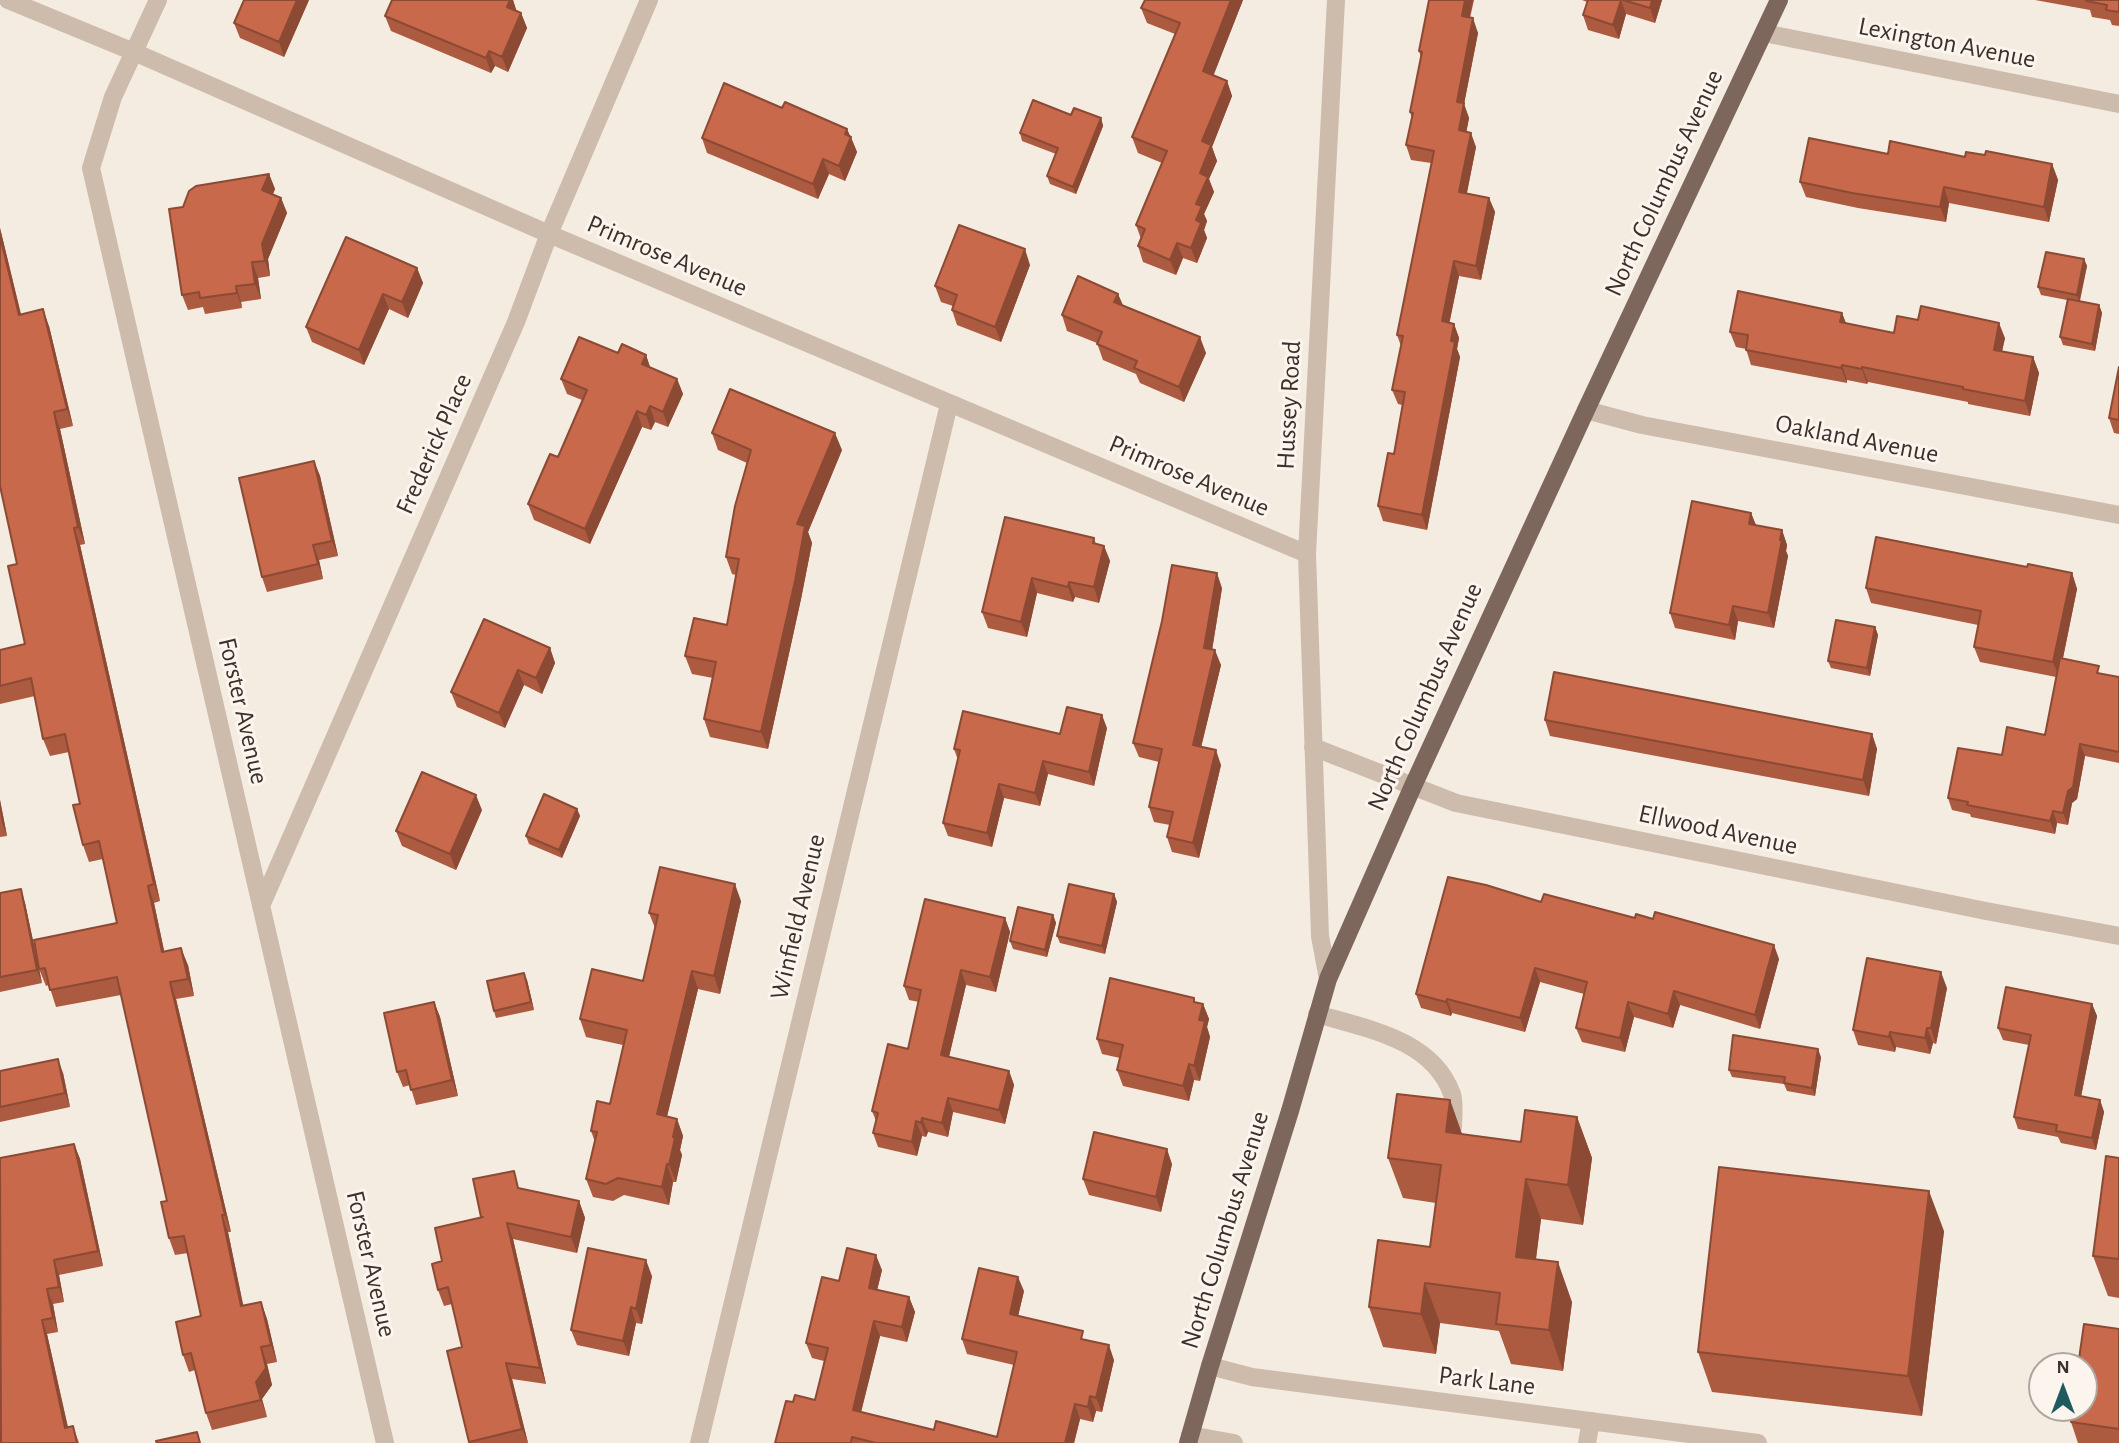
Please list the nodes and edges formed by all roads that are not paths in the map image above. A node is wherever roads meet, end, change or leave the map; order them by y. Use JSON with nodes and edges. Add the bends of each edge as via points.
{"nodes":[{"id":1,"x":8,"y":0,"type":"edge"},
{"id":2,"x":158,"y":0,"type":"edge"},
{"id":3,"x":649,"y":0,"type":"edge"},
{"id":4,"x":1336,"y":0,"type":"edge"},
{"id":5,"x":1779,"y":0,"type":"edge"},
{"id":6,"x":1764,"y":33,"type":"junction"},
{"id":7,"x":134,"y":52,"type":"junction"},
{"id":8,"x":2119,"y":104,"type":"edge"},
{"id":9,"x":549,"y":234,"type":"junction"},
{"id":10,"x":948,"y":404,"type":"junction"},
{"id":11,"x":1586,"y":410,"type":"junction"},
{"id":12,"x":2119,"y":515,"type":"edge"},
{"id":13,"x":1307,"y":554,"type":"junction"},
{"id":14,"x":1313,"y":747,"type":"junction"},
{"id":15,"x":1413,"y":786,"type":"junction"},
{"id":16,"x":261,"y":906,"type":"junction"},
{"id":17,"x":2119,"y":936,"type":"edge"},
{"id":18,"x":1328,"y":979,"type":"junction"},
{"id":19,"x":1317,"y":1014,"type":"junction"},
{"id":20,"x":1453,"y":1127,"type":"dead end"},
{"id":21,"x":1210,"y":1366,"type":"junction"},
{"id":22,"x":1591,"y":1421,"type":"junction"},
{"id":23,"x":1189,"y":1439,"type":"edge"},
{"id":24,"x":385,"y":1443,"type":"edge"},
{"id":25,"x":699,"y":1443,"type":"edge"},
{"id":26,"x":1234,"y":1443,"type":"edge"},
{"id":27,"x":1587,"y":1443,"type":"edge"},
{"id":28,"x":1758,"y":1443,"type":"edge"}],
"edges":[{"from":1,"to":7,"type":"street","name":"Primrose Avenue"},
{"from":2,"to":7,"type":"street","name":"Forster Avenue"},
{"from":3,"to":9,"type":"street","name":"Frederick Place"},
{"from":4,"to":13,"type":"street","name":"Hussey Road"},
{"from":5,"to":6,"type":"main road","name":"North Columbus Avenue"},
{"from":6,"to":8,"type":"street","name":"Lexington Avenue"},
{"from":6,"to":11,"type":"main road","name":"North Columbus Avenue"},
{"from":7,"to":9,"type":"street","name":"Primrose Avenue"},
{"from":7,"to":16,"type":"street","name":"Forster Avenue","via":[[113,97],[91,168]]},
{"from":9,"to":10,"type":"street","name":"Primrose Avenue"},
{"from":9,"to":16,"type":"street","name":"Frederick Place","via":[[516,322]]},
{"from":10,"to":13,"type":"street","name":"Primrose Avenue"},
{"from":10,"to":25,"type":"street","name":"Winfield Avenue"},
{"from":11,"to":12,"type":"street","name":"Oakland Avenue","via":[[1642,425]]},
{"from":11,"to":15,"type":"main road","name":"North Columbus Avenue"},
{"from":13,"to":14,"type":"street","name":"Hussey Road"},
{"from":14,"to":15,"type":"street","name":"Ellwood Avenue"},
{"from":14,"to":18,"type":"street","name":"Hussey Road","via":[[1320,936]]},
{"from":15,"to":17,"type":"street","name":"Ellwood Avenue","via":[[1456,803]]},
{"from":15,"to":18,"type":"main road","name":"North Columbus Avenue"},
{"from":16,"to":24,"type":"street","name":"Forster Avenue"},
{"from":18,"to":19,"type":"main road","name":"North Columbus Avenue"},
{"from":19,"to":20,"type":"street","via":[[1397,1038],[1429,1058],[1452,1096]]},
{"from":19,"to":21,"type":"main road","name":"North Columbus Avenue"},
{"from":21,"to":22,"type":"street","name":"Park Lane","via":[[1252,1377]]},
{"from":21,"to":23,"type":"main road","name":"North Columbus Avenue"},
{"from":22,"to":27,"type":"street"},
{"from":22,"to":28,"type":"street","name":"Park Lane"},
{"from":23,"to":26,"type":"street"}]}
